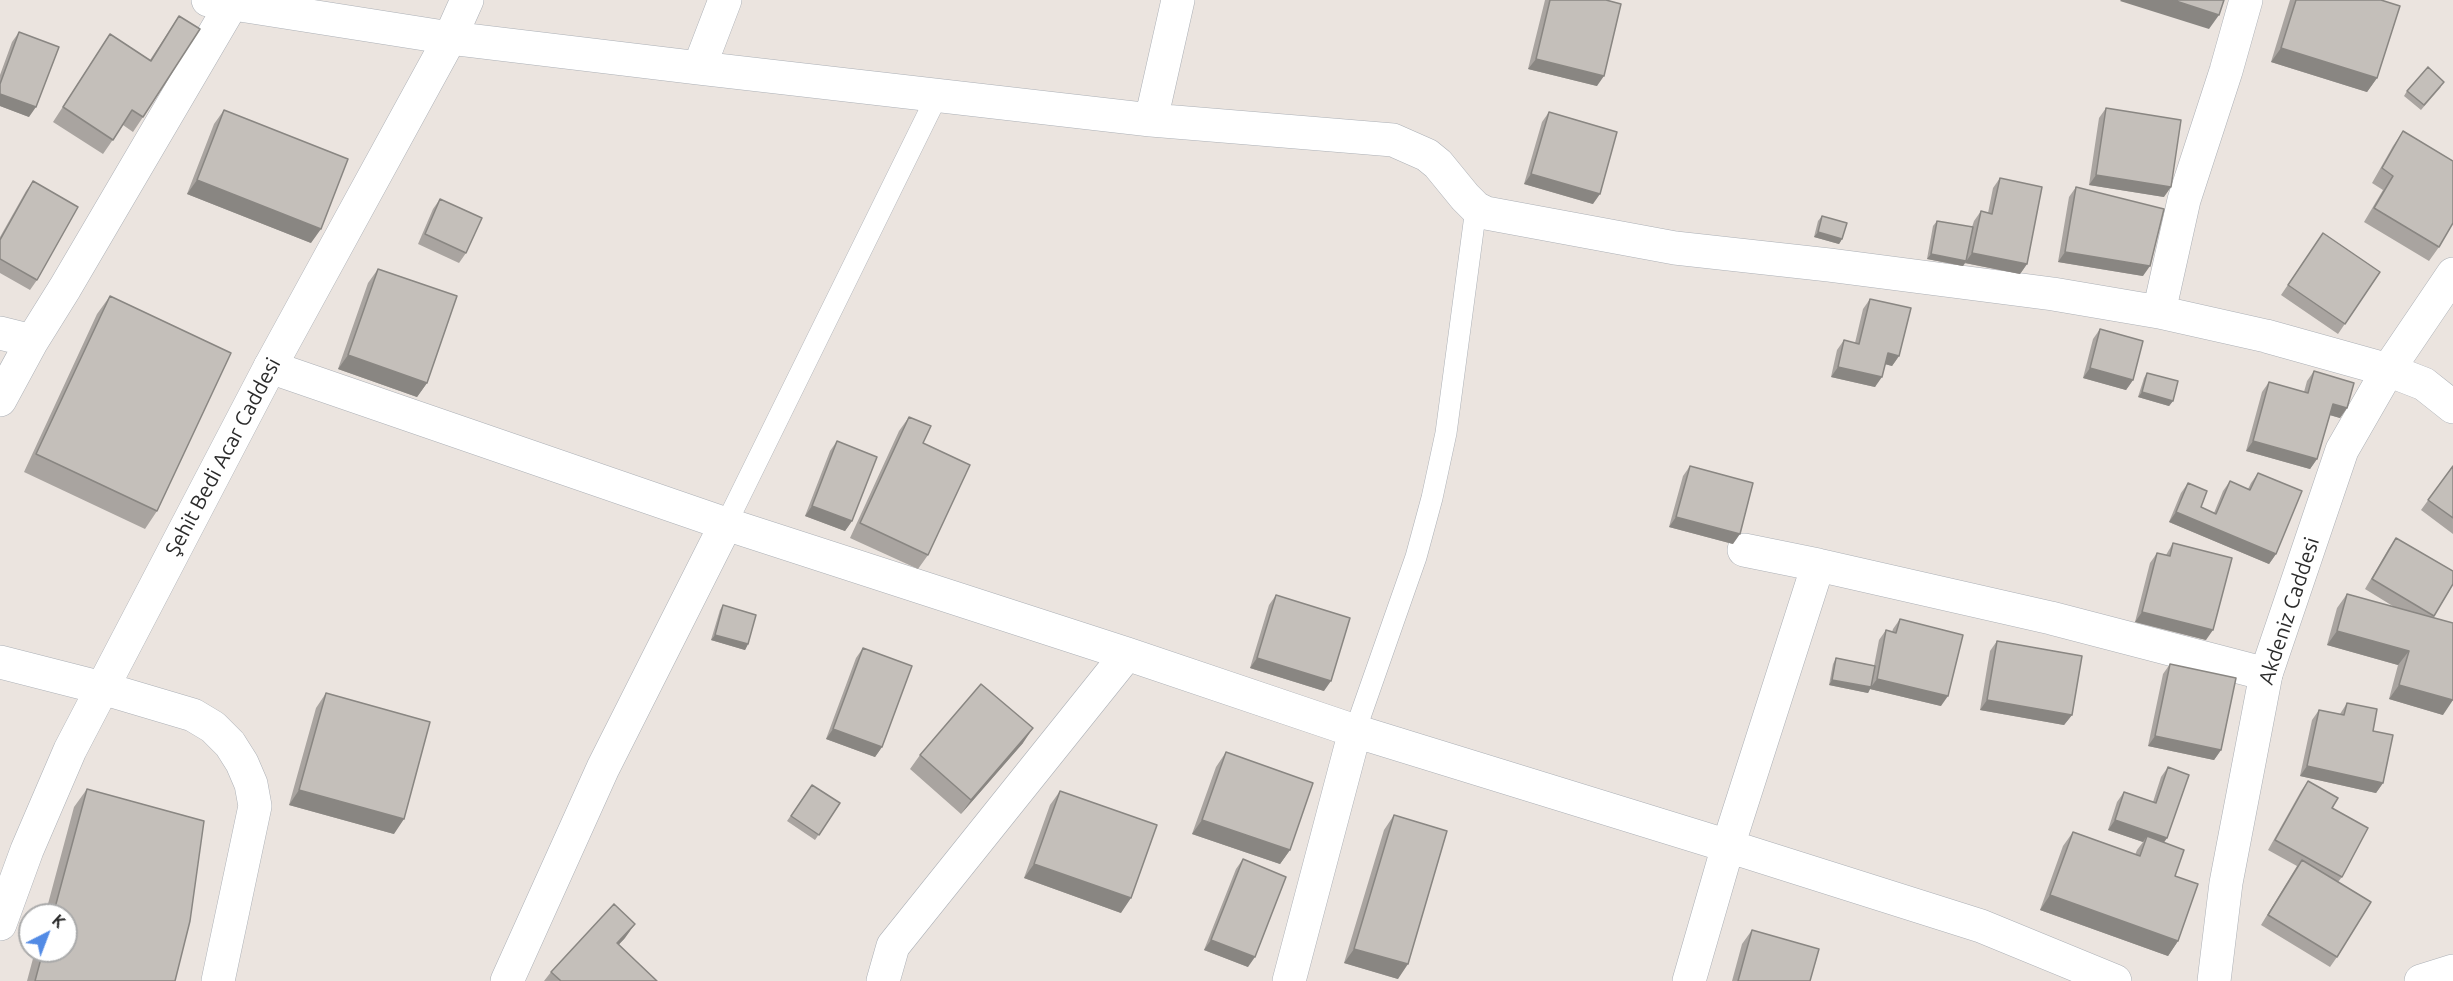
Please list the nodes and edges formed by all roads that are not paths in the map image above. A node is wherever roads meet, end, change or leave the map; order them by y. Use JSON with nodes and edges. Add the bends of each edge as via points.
{"nodes":[{"id":1,"x":466,"y":0,"type":"edge"},
{"id":2,"x":724,"y":0,"type":"edge"},
{"id":3,"x":1178,"y":0,"type":"edge"},
{"id":4,"x":2246,"y":0,"type":"edge"},
{"id":5,"x":225,"y":1,"type":"edge"},
{"id":6,"x":450,"y":38,"type":"junction"},
{"id":7,"x":699,"y":68,"type":"junction"},
{"id":8,"x":937,"y":96,"type":"junction"},
{"id":9,"x":1151,"y":120,"type":"junction"},
{"id":10,"x":1476,"y":208,"type":"junction"},
{"id":11,"x":2453,"y":274,"type":"edge"},
{"id":12,"x":2159,"y":312,"type":"junction"},
{"id":13,"x":0,"y":333,"type":"edge"},
{"id":14,"x":32,"y":342,"type":"junction"},
{"id":15,"x":270,"y":367,"type":"junction"},
{"id":16,"x":2388,"y":370,"type":"junction"},
{"id":17,"x":0,"y":400,"type":"edge"},
{"id":18,"x":2453,"y":407,"type":"edge"},
{"id":19,"x":726,"y":524,"type":"junction"},
{"id":20,"x":1744,"y":550,"type":"dead end"},
{"id":21,"x":1818,"y":565,"type":"junction"},
{"id":22,"x":1127,"y":654,"type":"junction"},
{"id":23,"x":0,"y":662,"type":"edge"},
{"id":24,"x":2266,"y":674,"type":"junction"},
{"id":25,"x":102,"y":687,"type":"junction"},
{"id":26,"x":1355,"y":731,"type":"junction"},
{"id":27,"x":1728,"y":846,"type":"junction"},
{"id":28,"x":0,"y":924,"type":"edge"},
{"id":29,"x":2453,"y":971,"type":"edge"},
{"id":30,"x":218,"y":981,"type":"edge"},
{"id":31,"x":507,"y":981,"type":"edge"},
{"id":32,"x":883,"y":981,"type":"edge"},
{"id":33,"x":1289,"y":981,"type":"edge"},
{"id":34,"x":1689,"y":981,"type":"edge"},
{"id":35,"x":2115,"y":981,"type":"edge"},
{"id":36,"x":2214,"y":981,"type":"edge"},
{"id":37,"x":2421,"y":981,"type":"edge"}],
"edges":[{"from":1,"to":6,"type":"street","name":"Şehit Bedi Acar Caddesi"},
{"from":2,"to":7,"type":"street"},
{"from":3,"to":9,"type":"street"},
{"from":4,"to":12,"type":"street","via":[[2184,200]]},
{"from":5,"to":6,"type":"street"},
{"from":5,"to":14,"type":"street"},
{"from":6,"to":7,"type":"street"},
{"from":6,"to":15,"type":"street","name":"Şehit Bedi Acar Caddesi"},
{"from":7,"to":8,"type":"street"},
{"from":8,"to":9,"type":"street"},
{"from":8,"to":19,"type":"lane"},
{"from":9,"to":10,"type":"street","via":[[1393,140],[1438,164]]},
{"from":10,"to":12,"type":"street","via":[[1675,248],[2053,294]]},
{"from":10,"to":26,"type":"lane","via":[[1452,389],[1432,498],[1413,567]]},
{"from":11,"to":16,"type":"street","name":"Akdeniz Caddesi"},
{"from":12,"to":16,"type":"street","via":[[2266,336]]},
{"from":13,"to":14,"type":"street"},
{"from":14,"to":17,"type":"street"},
{"from":15,"to":19,"type":"street"},
{"from":15,"to":25,"type":"street","name":"Şehit Bedi Acar Caddesi"},
{"from":16,"to":18,"type":"street","via":[[2424,384]]},
{"from":16,"to":24,"type":"street","name":"Akdeniz Caddesi","via":[[2342,450]]},
{"from":19,"to":22,"type":"street"},
{"from":19,"to":31,"type":"street","via":[[603,768]]},
{"from":20,"to":21,"type":"street"},
{"from":21,"to":24,"type":"street","via":[[2051,618]]},
{"from":21,"to":27,"type":"street"},
{"from":22,"to":26,"type":"street"},
{"from":22,"to":32,"type":"street","via":[[893,946]]},
{"from":23,"to":25,"type":"street"},
{"from":24,"to":36,"type":"street","name":"Akdeniz Caddesi","via":[[2226,883]]},
{"from":25,"to":28,"type":"street","name":"Şehit Bedi Acar Caddesi","via":[[70,750]]},
{"from":25,"to":30,"type":"street","via":[[194,715],[213,727],[230,744],[251,784],[255,807]]},
{"from":26,"to":27,"type":"street"},
{"from":26,"to":33,"type":"street"},
{"from":27,"to":34,"type":"street"},
{"from":27,"to":35,"type":"street","via":[[1981,926]]},
{"from":29,"to":37,"type":"street"}]}
